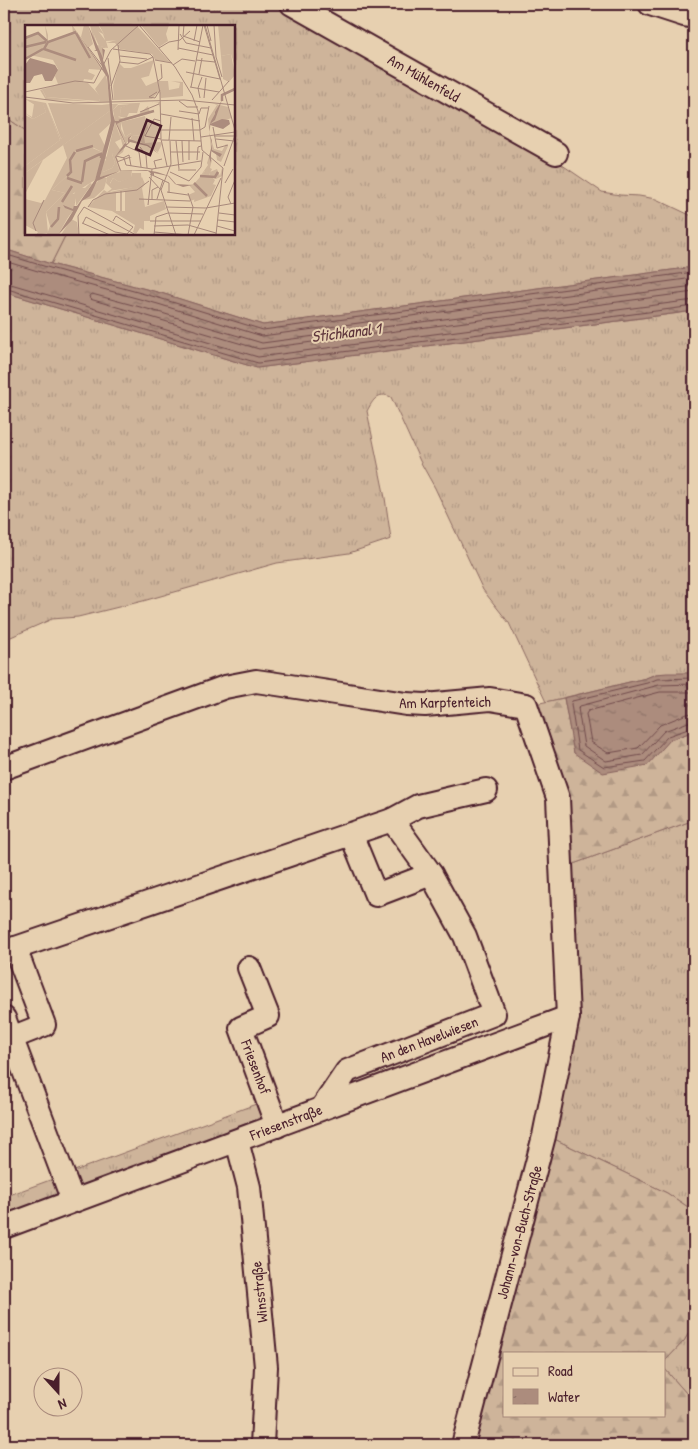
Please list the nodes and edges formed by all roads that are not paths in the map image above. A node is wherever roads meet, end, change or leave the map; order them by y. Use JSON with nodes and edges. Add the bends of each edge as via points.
{"nodes":[{"id":1,"x":292,"y":4,"type":"edge"},
{"id":2,"x":650,"y":4,"type":"edge"},
{"id":3,"x":694,"y":17,"type":"edge"},
{"id":4,"x":556,"y":153,"type":"dead end"},
{"id":5,"x":4,"y":768,"type":"edge"},
{"id":6,"x":486,"y":790,"type":"dead end"},
{"id":7,"x":392,"y":820,"type":"junction"},
{"id":8,"x":351,"y":834,"type":"junction"},
{"id":9,"x":431,"y":874,"type":"junction"},
{"id":10,"x":10,"y":950,"type":"edge"},
{"id":11,"x":250,"y":968,"type":"dead end"},
{"id":12,"x":568,"y":1017,"type":"junction"},
{"id":13,"x":8,"y":1028,"type":"edge"},
{"id":14,"x":322,"y":1108,"type":"junction"},
{"id":15,"x":277,"y":1126,"type":"junction"},
{"id":16,"x":237,"y":1141,"type":"junction"},
{"id":17,"x":74,"y":1202,"type":"junction"},
{"id":18,"x":4,"y":1227,"type":"edge"},
{"id":19,"x":262,"y":1445,"type":"edge"},
{"id":20,"x":463,"y":1445,"type":"edge"}],
"edges":[{"from":1,"to":4,"type":"street","name":"Am Mühlenfeld"},
{"from":2,"to":3,"type":"street"},
{"from":5,"to":12,"type":"street","name":"Am Karpfenteich","via":[[201,695],[256,681],[406,704],[490,699],[526,705],[558,798]]},
{"from":6,"to":7,"type":"street","via":[[418,806]]},
{"from":7,"to":8,"type":"street"},
{"from":7,"to":9,"type":"street","name":"An den Havelwiesen"},
{"from":8,"to":9,"type":"street","via":[[376,895]]},
{"from":8,"to":10,"type":"street"},
{"from":9,"to":14,"type":"street","name":"An den Havelwiesen","via":[[465,936],[494,1014],[348,1071]]},
{"from":10,"to":13,"type":"street","via":[[44,1025]]},
{"from":11,"to":15,"type":"street","name":"Friesenhof","via":[[268,1016],[241,1028]]},
{"from":12,"to":14,"type":"street","name":"Friesenstraße"},
{"from":12,"to":20,"type":"street","name":"Johann-von-Buch-Straße","via":[[544,1136]]},
{"from":13,"to":17,"type":"street"},
{"from":14,"to":15,"type":"street","name":"Friesenstraße"},
{"from":15,"to":16,"type":"street","name":"Friesenstraße"},
{"from":16,"to":17,"type":"street","name":"Friesenstraße"},
{"from":16,"to":19,"type":"street","name":"Winsstraße","via":[[249,1187],[266,1367]]},
{"from":17,"to":18,"type":"street","name":"Friesenstraße"}]}
